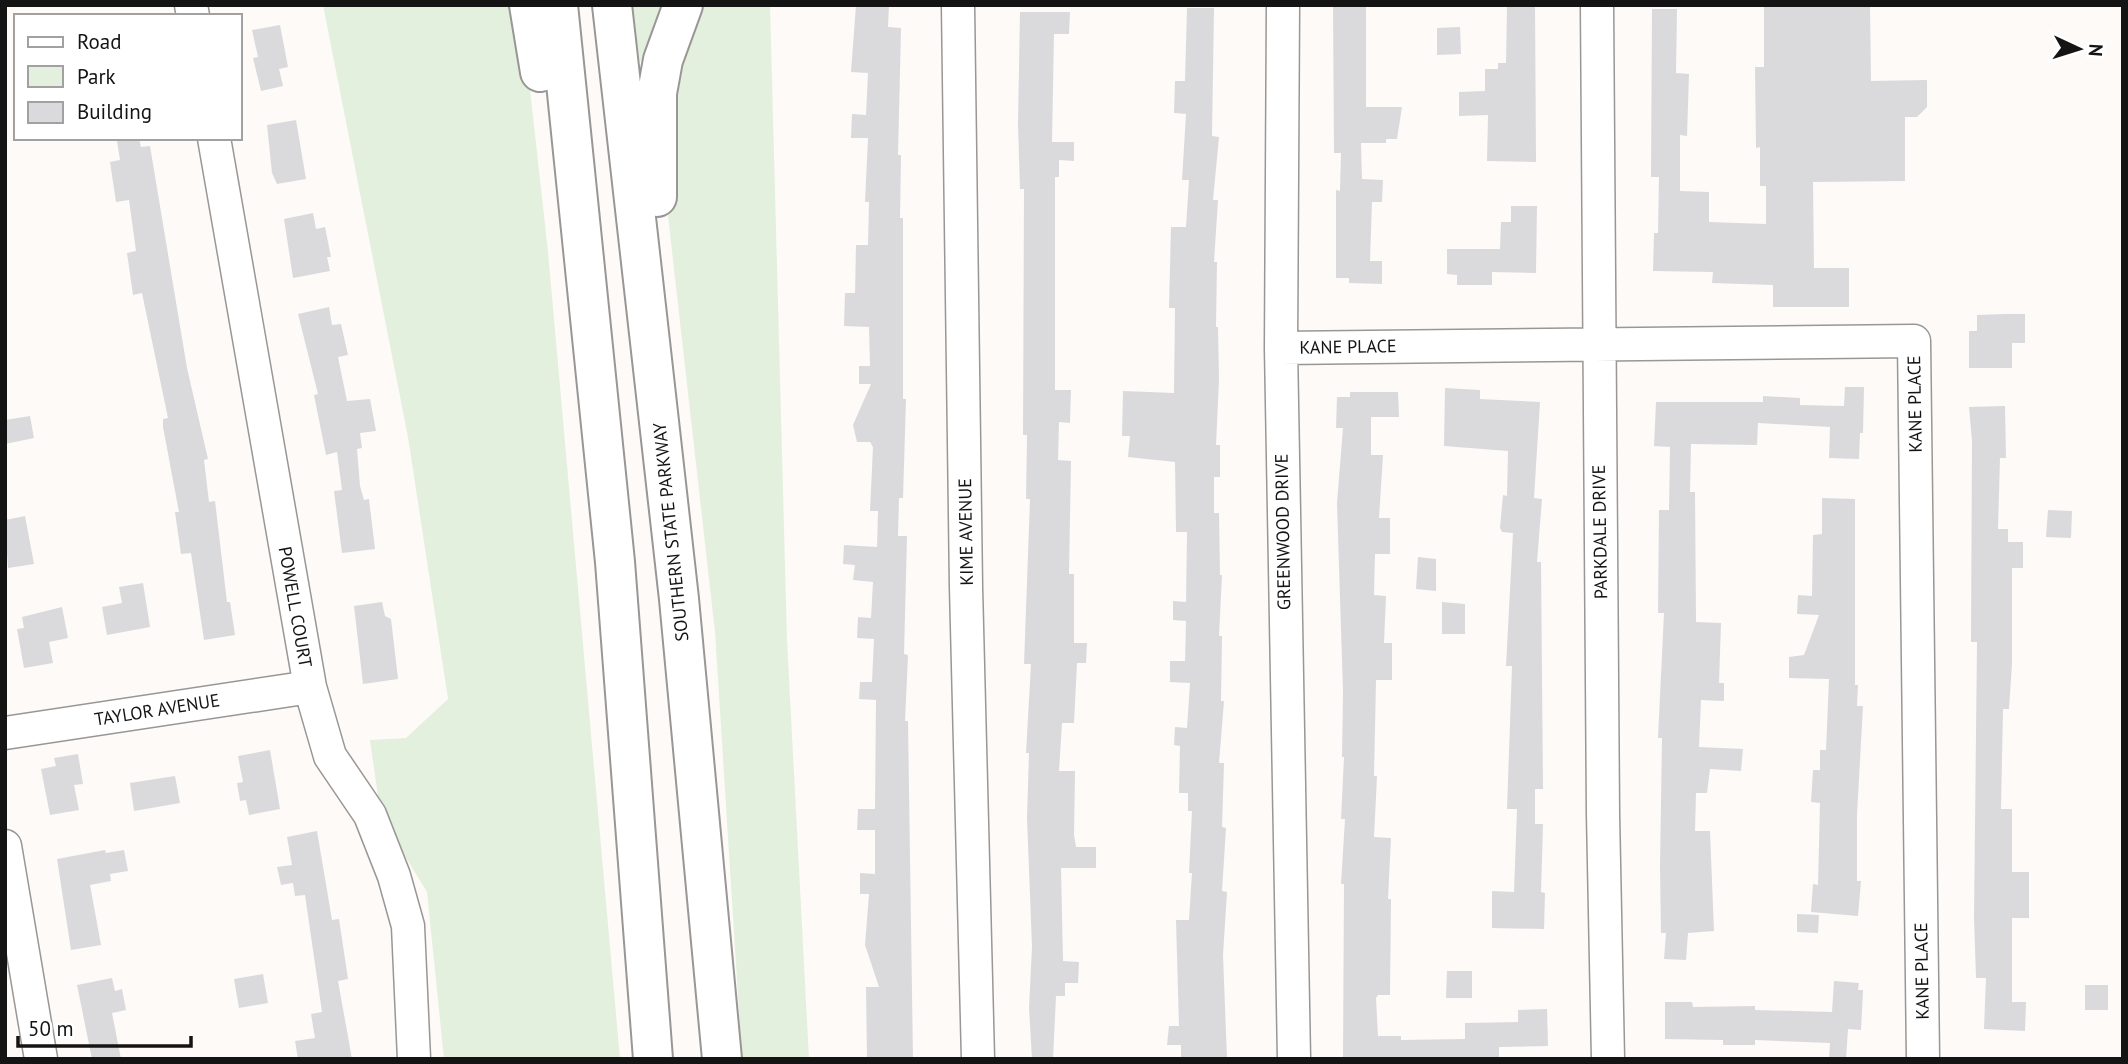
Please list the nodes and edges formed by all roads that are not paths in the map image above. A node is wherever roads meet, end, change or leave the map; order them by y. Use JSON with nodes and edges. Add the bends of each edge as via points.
{"nodes":[{"id":1,"x":529,"y":5,"type":"edge"},
{"id":2,"x":558,"y":5,"type":"edge"},
{"id":3,"x":612,"y":5,"type":"edge"},
{"id":4,"x":683,"y":5,"type":"edge"},
{"id":5,"x":958,"y":5,"type":"edge"},
{"id":6,"x":1283,"y":5,"type":"edge"},
{"id":7,"x":1597,"y":5,"type":"edge"},
{"id":8,"x":214,"y":140,"type":"edge"},
{"id":9,"x":582,"y":226,"type":"junction"},
{"id":10,"x":652,"y":343,"type":"junction"},
{"id":11,"x":1598,"y":343,"type":"junction"},
{"id":12,"x":1281,"y":348,"type":"junction"},
{"id":13,"x":310,"y":687,"type":"junction"},
{"id":14,"x":5,"y":733,"type":"edge"},
{"id":15,"x":5,"y":846,"type":"edge"},
{"id":16,"x":41,"y":1059,"type":"edge"},
{"id":17,"x":414,"y":1059,"type":"edge"},
{"id":18,"x":653,"y":1059,"type":"edge"},
{"id":19,"x":722,"y":1059,"type":"edge"},
{"id":20,"x":978,"y":1059,"type":"edge"},
{"id":21,"x":1294,"y":1059,"type":"edge"},
{"id":22,"x":1608,"y":1059,"type":"edge"},
{"id":23,"x":1923,"y":1059,"type":"edge"}],
"edges":[{"from":1,"to":9,"type":"highway","via":[[545,105]]},
{"from":2,"to":9,"type":"highway"},
{"from":3,"to":10,"type":"highway","name":"SOUTHERN STATE PARKWAY"},
{"from":4,"to":10,"type":"highway","via":[[663,60],[656,101]]},
{"from":5,"to":20,"type":"street","name":"KIME AVENUE"},
{"from":6,"to":12,"type":"street","name":"GREENWOOD DRIVE"},
{"from":7,"to":11,"type":"street","name":"PARKDALE DRIVE"},
{"from":8,"to":13,"type":"street","name":"POWELL COURT"},
{"from":9,"to":18,"type":"highway","via":[[621,635]]},
{"from":10,"to":19,"type":"highway","name":"SOUTHERN STATE PARKWAY"},
{"from":11,"to":12,"type":"street","name":"KANE PLACE"},
{"from":11,"to":22,"type":"street","name":"PARKDALE DRIVE"},
{"from":11,"to":23,"type":"street","name":"KANE PLACE","via":[[1914,341]]},
{"from":12,"to":21,"type":"street","name":"GREENWOOD DRIVE"},
{"from":13,"to":14,"type":"street","name":"TAYLOR AVENUE"},
{"from":13,"to":17,"type":"street","name":"POWELL COURT","via":[[330,756],[370,815],[408,926]]},
{"from":15,"to":16,"type":"street"}]}
